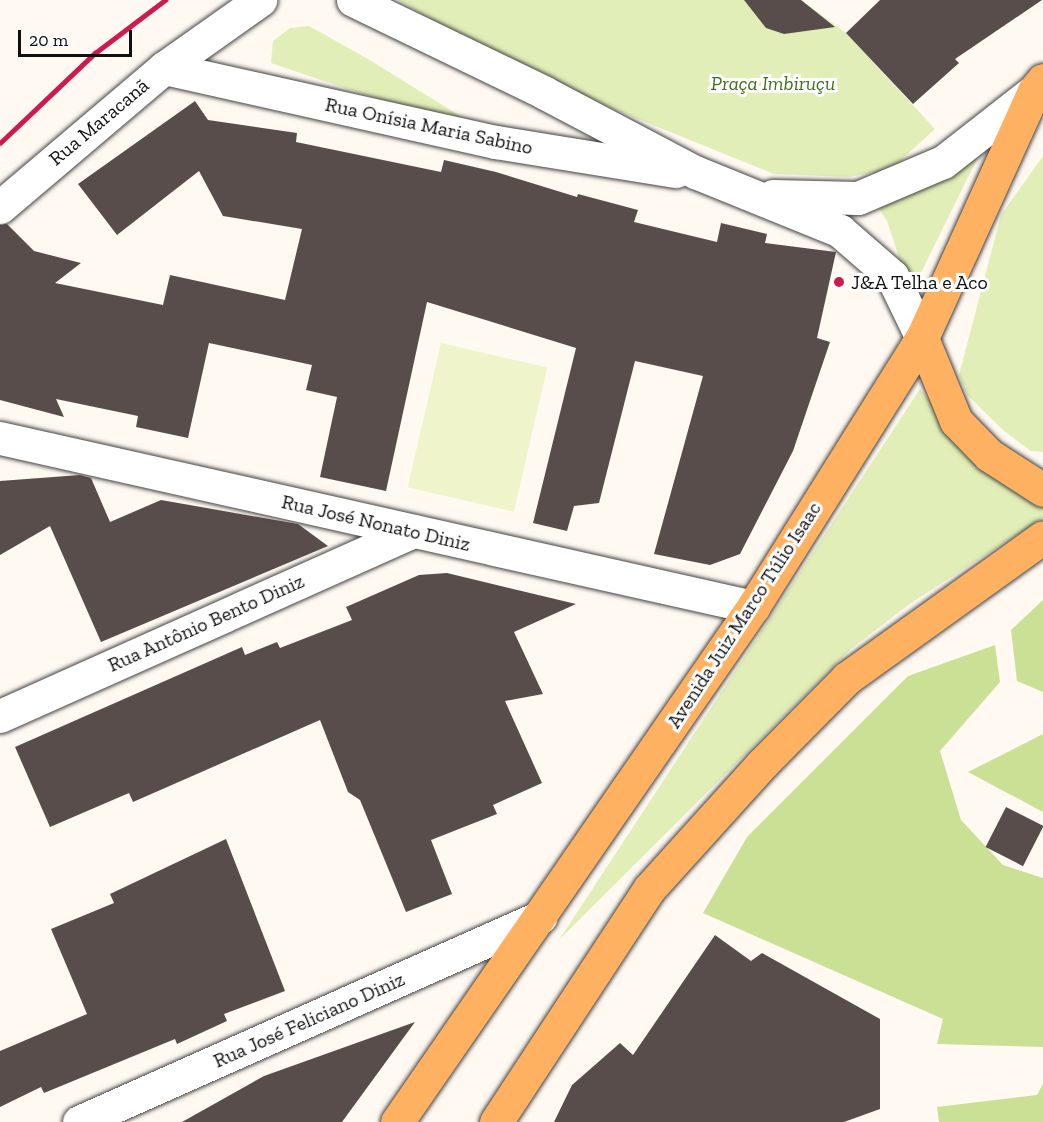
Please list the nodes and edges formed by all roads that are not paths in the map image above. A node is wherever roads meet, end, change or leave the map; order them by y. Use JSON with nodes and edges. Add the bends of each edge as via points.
{"nodes":[{"id":1,"x":260,"y":0,"type":"edge"},
{"id":2,"x":353,"y":0,"type":"edge"},
{"id":3,"x":164,"y":68,"type":"junction"},
{"id":4,"x":1038,"y":86,"type":"edge"},
{"id":5,"x":695,"y":172,"type":"junction"},
{"id":6,"x":756,"y":196,"type":"junction"},
{"id":7,"x":0,"y":207,"type":"edge"},
{"id":8,"x":922,"y":338,"type":"junction"},
{"id":9,"x":0,"y":438,"type":"edge"},
{"id":10,"x":1043,"y":490,"type":"edge"},
{"id":11,"x":413,"y":531,"type":"junction"},
{"id":12,"x":1043,"y":537,"type":"edge"},
{"id":13,"x":753,"y":607,"type":"junction"},
{"id":14,"x":0,"y":716,"type":"edge"},
{"id":15,"x":540,"y":917,"type":"junction"},
{"id":16,"x":79,"y":1122,"type":"edge"},
{"id":17,"x":397,"y":1122,"type":"edge"},
{"id":18,"x":496,"y":1122,"type":"edge"}],
"edges":[{"from":1,"to":3,"type":"street","name":"Rua Maracanã"},
{"from":2,"to":5,"type":"street","name":"Rua Onísia Maria Sabino","via":[[545,93]]},
{"from":3,"to":5,"type":"street","name":"Rua Onísia Maria Sabino","via":[[496,142]]},
{"from":3,"to":7,"type":"street","name":"Rua Maracanã"},
{"from":4,"to":6,"type":"street","name":"Rua Onísia Maria Sabino","via":[[943,162],[858,198]]},
{"from":4,"to":8,"type":"main road","name":"Avenida Juiz Marco Túlio Isaac"},
{"from":5,"to":6,"type":"street","name":"Rua Onísia Maria Sabino"},
{"from":6,"to":8,"type":"street","name":"Rua Onísia Maria Sabino","via":[[840,231],[892,276]]},
{"from":8,"to":10,"type":"main road","via":[[956,421],[989,454]]},
{"from":8,"to":13,"type":"main road","name":"Avenida Juiz Marco Túlio Isaac"},
{"from":9,"to":11,"type":"street","name":"Rua José Nonato Diniz"},
{"from":11,"to":13,"type":"street","name":"Rua José Nonato Diniz"},
{"from":11,"to":14,"type":"street","name":"Rua Antônio Bento Diniz"},
{"from":12,"to":18,"type":"main road","via":[[847,678],[762,764],[649,889]]},
{"from":13,"to":15,"type":"main road","name":"Avenida Juiz Marco Túlio Isaac"},
{"from":15,"to":16,"type":"street","name":"Rua José Feliciano Diniz"},
{"from":15,"to":17,"type":"main road","name":"Avenida Juiz Marco Túlio Isaac"}]}
